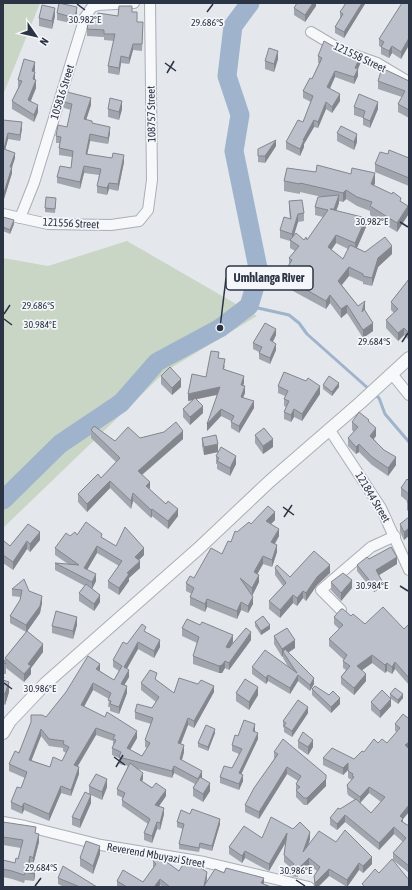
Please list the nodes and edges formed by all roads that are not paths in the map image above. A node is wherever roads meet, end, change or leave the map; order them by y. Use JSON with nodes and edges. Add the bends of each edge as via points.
{"nodes":[{"id":1,"x":134,"y":3,"type":"edge"},
{"id":2,"x":150,"y":3,"type":"edge"},
{"id":3,"x":311,"y":32,"type":"dead end"},
{"id":4,"x":409,"y":82,"type":"edge"},
{"id":5,"x":3,"y":214,"type":"edge"},
{"id":6,"x":20,"y":218,"type":"junction"},
{"id":7,"x":139,"y":221,"type":"joint"},
{"id":8,"x":409,"y":358,"type":"edge"},
{"id":9,"x":388,"y":377,"type":"junction"},
{"id":10,"x":409,"y":395,"type":"edge"},
{"id":11,"x":329,"y":429,"type":"junction"},
{"id":12,"x":394,"y":536,"type":"junction"},
{"id":13,"x":409,"y":570,"type":"edge"},
{"id":14,"x":341,"y":610,"type":"edge"},
{"id":15,"x":3,"y":733,"type":"edge"},
{"id":16,"x":3,"y":822,"type":"edge"},
{"id":17,"x":308,"y":887,"type":"edge"}],
"edges":[{"from":1,"to":6,"type":"street","name":"105816 Street","via":[[98,5],[92,7],[85,18],[34,183]]},
{"from":2,"to":7,"type":"street","name":"108757 Street","via":[[152,194],[148,210]]},
{"from":3,"to":4,"type":"street","name":"121558 Street","via":[[343,51],[377,63]]},
{"from":5,"to":6,"type":"street","name":"121556 Street"},
{"from":6,"to":7,"type":"street","name":"121556 Street","via":[[48,224],[70,225],[111,225]]},
{"from":8,"to":9,"type":"street"},
{"from":9,"to":10,"type":"street"},
{"from":9,"to":11,"type":"street"},
{"from":11,"to":12,"type":"street","name":"121844 Street","via":[[381,508]]},
{"from":11,"to":15,"type":"street","via":[[46,683],[10,721]]},
{"from":12,"to":13,"type":"street","name":"121844 Street"},
{"from":12,"to":14,"type":"street","via":[[358,556],[321,590]]},
{"from":16,"to":17,"type":"street","name":"Reverend Mbuyazi Street","via":[[101,845],[204,862]]}]}
